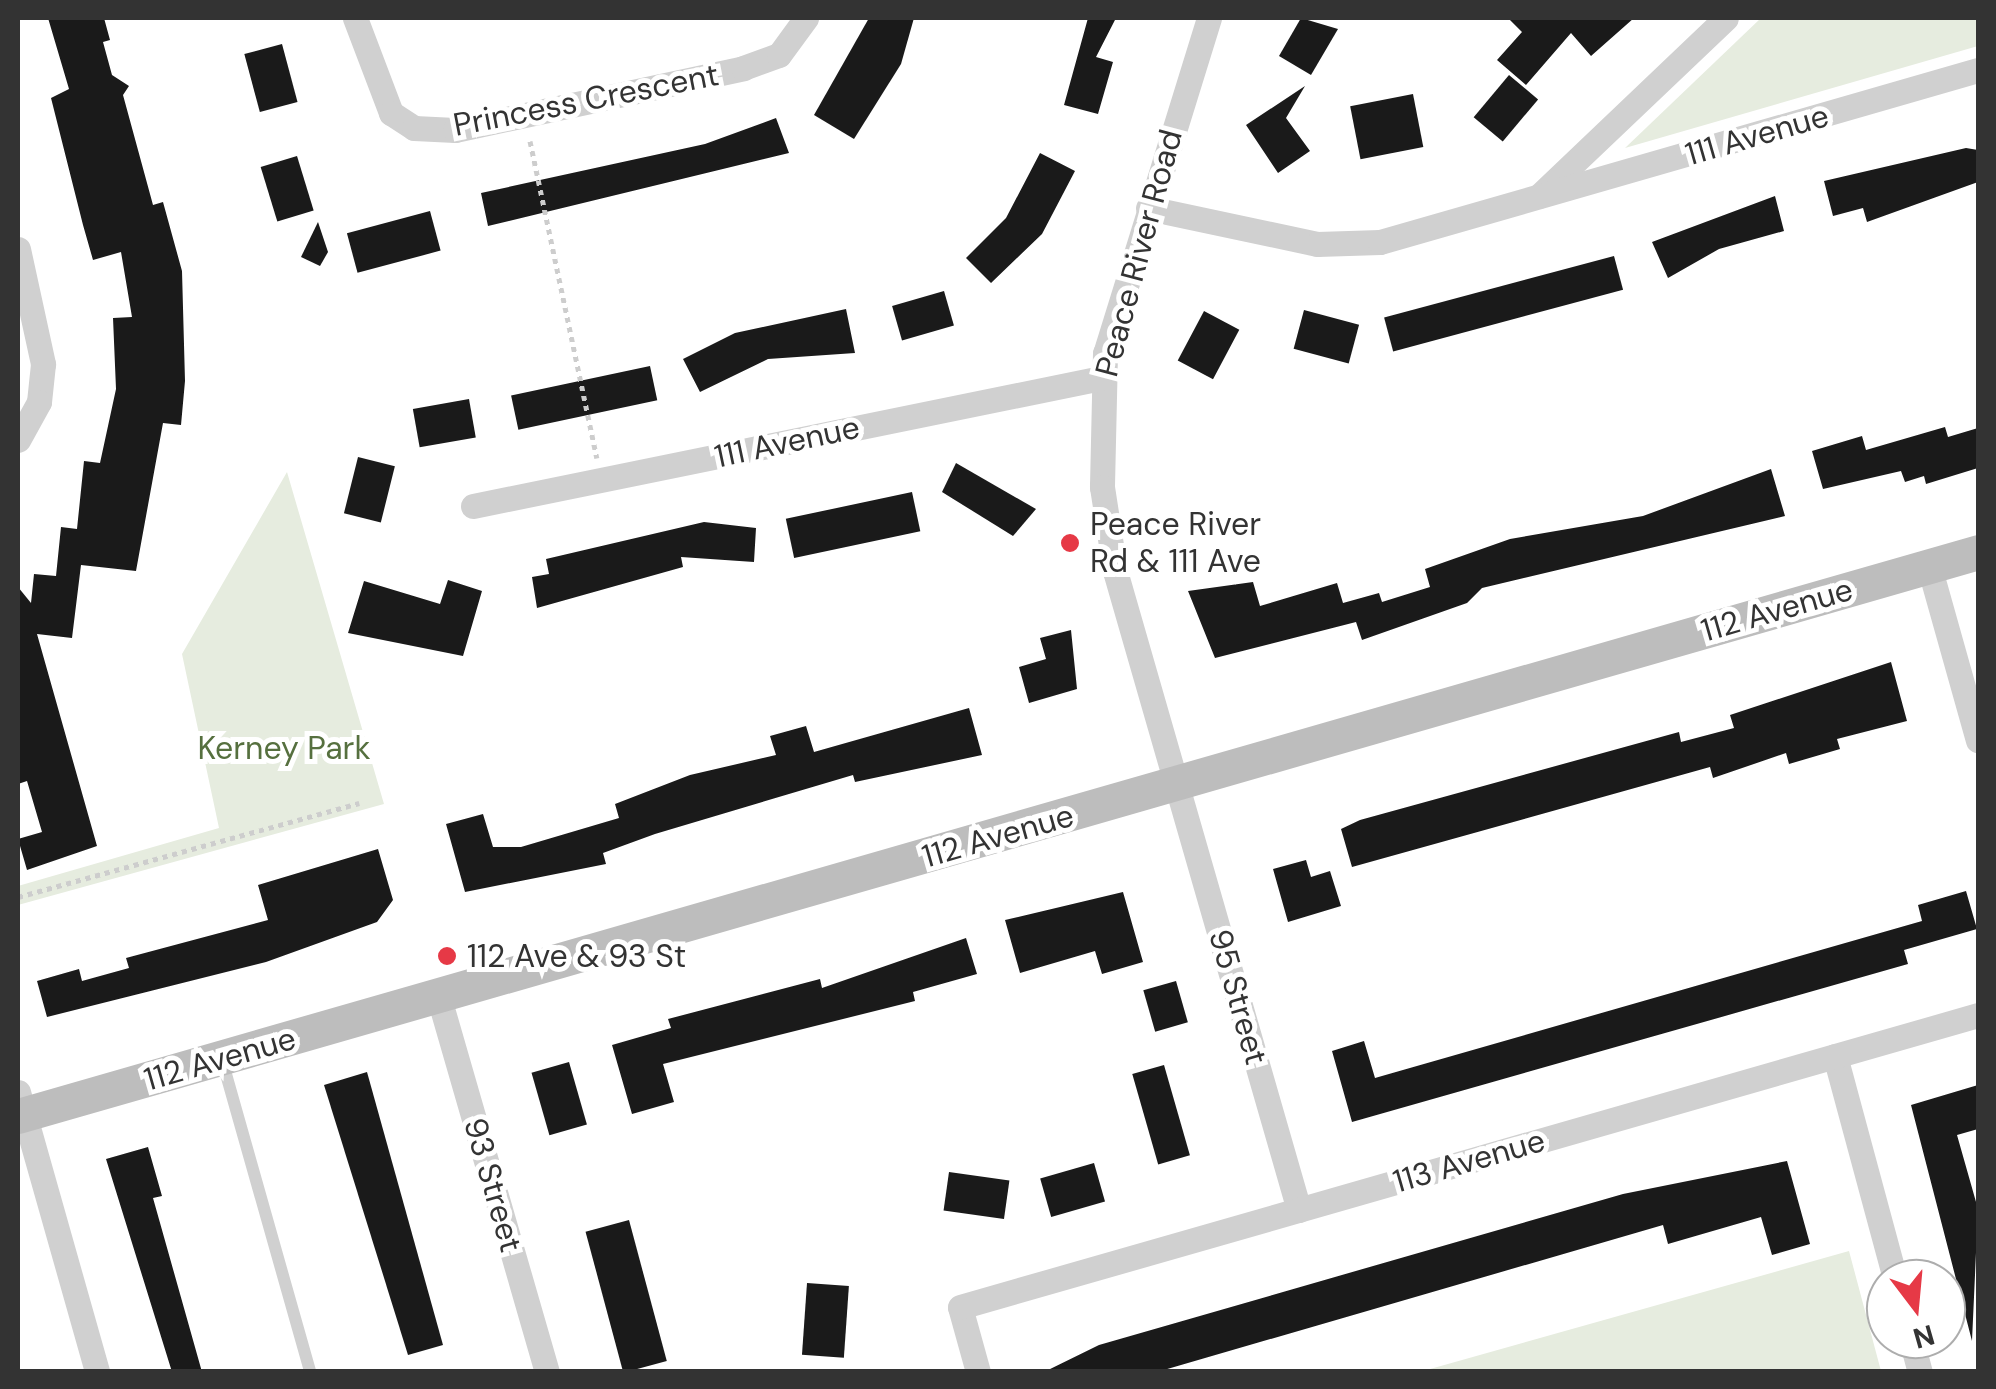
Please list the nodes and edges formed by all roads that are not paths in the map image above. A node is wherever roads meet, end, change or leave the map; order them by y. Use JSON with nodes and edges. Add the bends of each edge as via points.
{"nodes":[{"id":1,"x":356,"y":18,"type":"edge"},
{"id":2,"x":806,"y":18,"type":"edge"},
{"id":3,"x":1209,"y":18,"type":"edge"},
{"id":4,"x":1726,"y":18,"type":"edge"},
{"id":5,"x":1978,"y":70,"type":"edge"},
{"id":6,"x":1535,"y":200,"type":"junction"},
{"id":7,"x":1148,"y":208,"type":"junction"},
{"id":8,"x":18,"y":249,"type":"edge"},
{"id":9,"x":1101,"y":378,"type":"junction"},
{"id":10,"x":18,"y":440,"type":"edge"},
{"id":11,"x":473,"y":506,"type":"dead end"},
{"id":12,"x":1978,"y":552,"type":"edge"},
{"id":13,"x":1929,"y":566,"type":"junction"},
{"id":14,"x":1978,"y":740,"type":"edge"},
{"id":15,"x":1176,"y":784,"type":"junction"},
{"id":16,"x":439,"y":998,"type":"junction"},
{"id":17,"x":1978,"y":1014,"type":"edge"},
{"id":18,"x":1836,"y":1056,"type":"junction"},
{"id":19,"x":222,"y":1058,"type":"junction"},
{"id":20,"x":20,"y":1107,"type":"edge"},
{"id":21,"x":1299,"y":1210,"type":"junction"},
{"id":22,"x":1890,"y":1259,"type":"edge"},
{"id":23,"x":98,"y":1372,"type":"edge"},
{"id":24,"x":310,"y":1372,"type":"edge"},
{"id":25,"x":547,"y":1372,"type":"edge"},
{"id":26,"x":978,"y":1372,"type":"edge"}],
"edges":[{"from":1,"to":2,"type":"street","name":"Princess Crescent","via":[[374,82],[391,113],[414,128],[524,115],[743,68],[779,55]]},
{"from":3,"to":7,"type":"street","name":"Peace River Road"},
{"from":4,"to":6,"type":"street","name":"111 Avenue"},
{"from":5,"to":6,"type":"street","name":"111 Avenue"},
{"from":6,"to":7,"type":"street","name":"111 Avenue","via":[[1380,242],[1317,244]]},
{"from":7,"to":9,"type":"street","name":"Peace River Road"},
{"from":8,"to":10,"type":"street","via":[[44,364],[40,402]]},
{"from":9,"to":11,"type":"street","name":"111 Avenue"},
{"from":9,"to":15,"type":"street","name":"Peace River Road","via":[[1106,531]]},
{"from":12,"to":13,"type":"street","name":"112 Avenue"},
{"from":13,"to":14,"type":"street"},
{"from":13,"to":15,"type":"street","name":"112 Avenue"},
{"from":15,"to":16,"type":"street","name":"112 Avenue"},
{"from":15,"to":21,"type":"street","name":"95 Street"},
{"from":16,"to":19,"type":"street","name":"112 Avenue"},
{"from":16,"to":25,"type":"street","name":"93 Street"},
{"from":17,"to":18,"type":"street","name":"113 Avenue"},
{"from":18,"to":21,"type":"street","name":"113 Avenue"},
{"from":18,"to":22,"type":"street"},
{"from":19,"to":20,"type":"street","name":"112 Avenue"},
{"from":19,"to":24,"type":"lane"},
{"from":20,"to":23,"type":"street"},
{"from":21,"to":26,"type":"street","name":"113 Avenue","via":[[960,1308]]}]}
